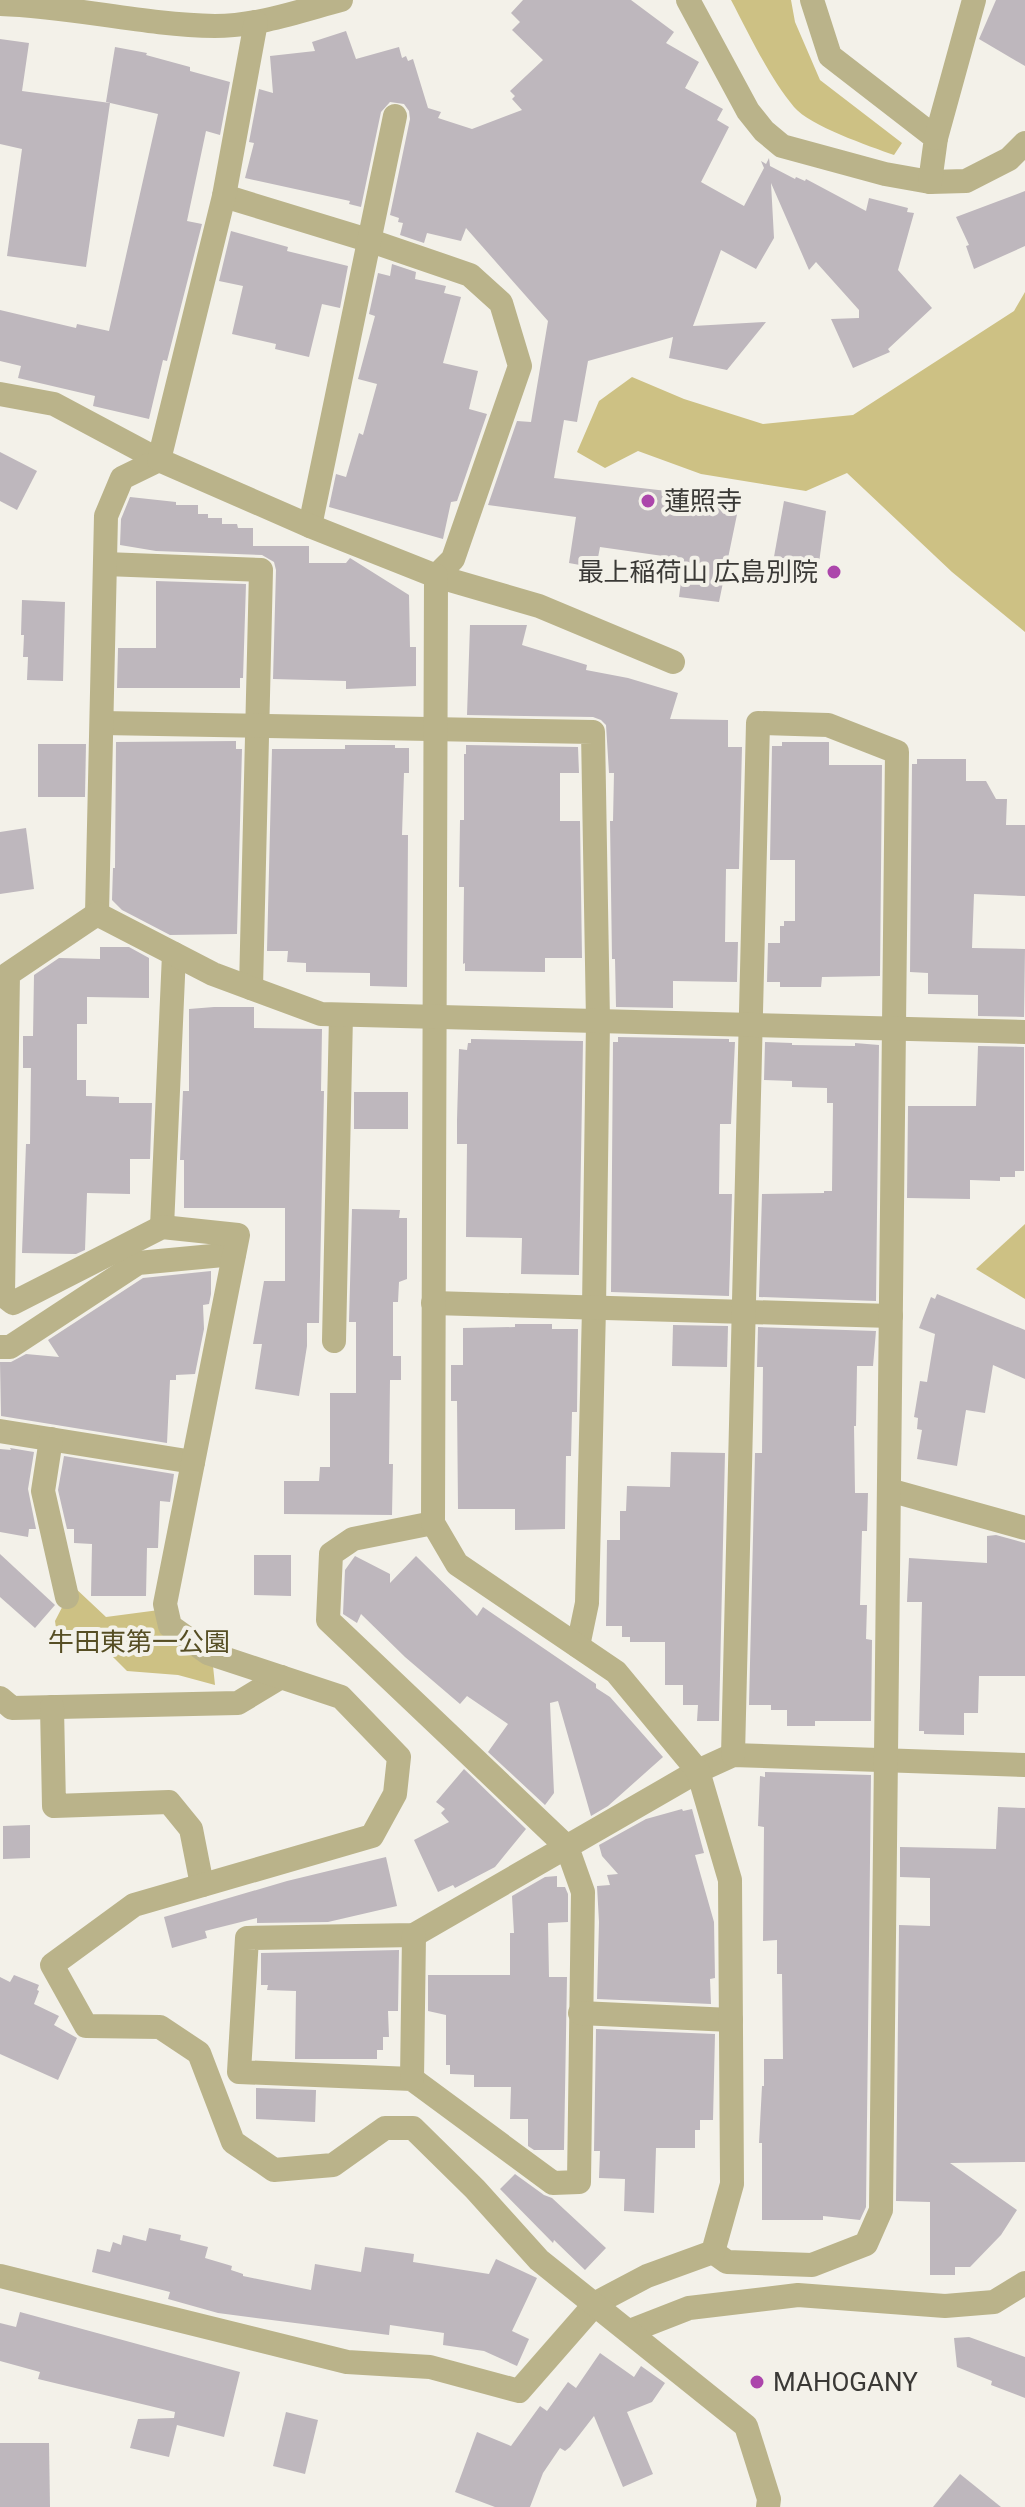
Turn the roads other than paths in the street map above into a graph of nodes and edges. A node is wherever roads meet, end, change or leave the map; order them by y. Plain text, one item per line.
1 (341, 0) edge
2 (688, 0) edge
3 (812, 0) edge
4 (974, 0) edge
5 (0, 4) edge
6 (158, 11) edge
7 (256, 22) junction
8 (395, 116) dead end
9 (936, 138) junction
10 (1025, 143) edge
11 (930, 182) junction
12 (224, 196) junction
13 (371, 241) junction
14 (0, 394) edge
15 (159, 460) junction
16 (310, 526) junction
17 (105, 564) junction
18 (436, 576) junction
19 (673, 662) dead end
20 (102, 723) junction
21 (257, 726) junction
22 (436, 729) junction
23 (97, 914) junction
24 (174, 954) junction
25 (251, 988) junction
26 (341, 1015) junction
27 (435, 1016) junction
28 (598, 1021) junction
29 (751, 1025) junction
30 (894, 1029) junction
31 (1025, 1032) edge
32 (162, 1227) junction
33 (234, 1254) junction
34 (433, 1303) junction
35 (594, 1308) junction
36 (744, 1312) junction
37 (891, 1316) junction
38 (334, 1341) dead end
39 (0, 1347) edge
40 (0, 1431) edge
41 (51, 1439) junction
42 (193, 1462) junction
43 (889, 1490) junction
44 (433, 1523) junction
45 (1025, 1528) edge
46 (67, 1597) dead end
47 (578, 1646) junction
48 (281, 1677) junction
49 (0, 1698) edge
50 (52, 1707) junction
51 (733, 1755) junction
52 (886, 1760) junction
53 (1025, 1765) edge
54 (698, 1771) junction
55 (567, 1847) junction
56 (202, 1885) junction
57 (414, 1935) junction
58 (580, 2013) junction
59 (731, 2020) junction
60 (412, 2079) junction
61 (713, 2252) junction
62 (0, 2276) edge
63 (1025, 2283) edge
64 (596, 2303) junction
65 (630, 2331) junction
66 (768, 2507) edge

1 - 7 street
2 - 11 street
3 - 9 street
4 - 9 street
5 - 6 street
6 - 7 street
7 - 12 street
8 - 13 street
9 - 11 street
10 - 11 street
12 - 13 street
12 - 15 street
13 - 16 street
13 - 18 street
14 - 15 street
15 - 16 street
15 - 17 street
16 - 18 street
17 - 20 street
17 - 21 street
18 - 19 street
18 - 22 street
20 - 21 street
20 - 23 street
21 - 22 street
21 - 25 street
22 - 27 street
22 - 28 street
23 - 24 street
23 - 32 street
24 - 25 street
24 - 32 street
25 - 26 street
26 - 27 street
26 - 38 street
27 - 28 street
27 - 34 street
28 - 29 street
28 - 35 street
29 - 30 street
29 - 30 street
29 - 36 street
30 - 31 street
30 - 37 street
32 - 33 street
33 - 39 street
33 - 42 street
34 - 35 street
34 - 44 street
35 - 36 street
35 - 47 street
36 - 37 street
36 - 51 street
37 - 43 street
40 - 41 street
41 - 42 street
41 - 46 street
42 - 48 street
43 - 45 street
43 - 52 street
44 - 47 street
44 - 55 street
47 - 54 street
48 - 50 street
48 - 56 street
49 - 50 street
50 - 56 street
51 - 52 street
51 - 54 street
52 - 53 street
52 - 61 street
54 - 55 street
54 - 59 street
55 - 57 street
55 - 58 street
56 - 64 street
57 - 60 street
57 - 60 street
58 - 59 street
58 - 60 street
59 - 61 street
61 - 64 street
62 - 64 street
63 - 65 street
64 - 65 street
65 - 66 street

